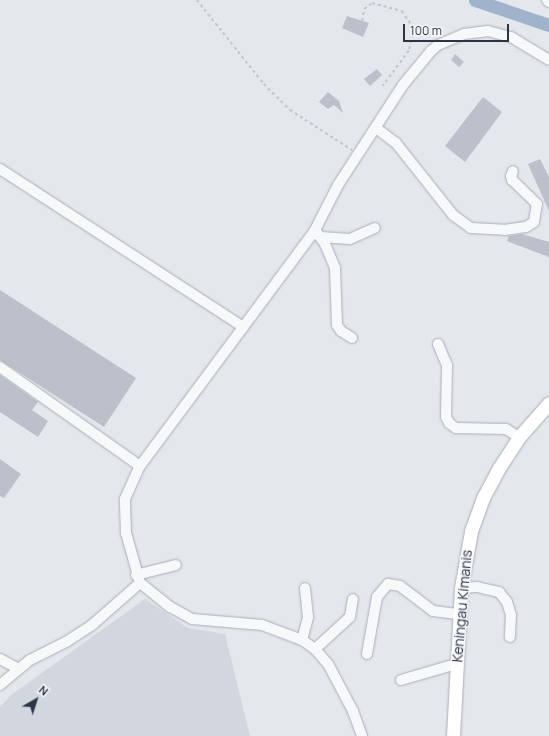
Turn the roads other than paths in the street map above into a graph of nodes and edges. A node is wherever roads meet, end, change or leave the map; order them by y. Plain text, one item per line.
1 (549, 60) edge
2 (376, 128) junction
3 (0, 169) edge
4 (513, 171) dead end
5 (375, 228) dead end
6 (317, 234) junction
7 (243, 327) junction
8 (352, 338) dead end
9 (438, 344) dead end
10 (0, 367) edge
11 (549, 403) edge
12 (519, 437) junction
13 (140, 466) junction
14 (176, 565) dead end
15 (138, 579) junction
16 (305, 588) dead end
17 (461, 588) junction
18 (354, 599) dead end
19 (459, 614) junction
20 (510, 637) dead end
21 (302, 640) junction
22 (315, 649) junction
23 (367, 654) dead end
24 (0, 659) edge
25 (456, 664) junction
26 (17, 668) junction
27 (401, 680) dead end
28 (0, 685) edge
29 (362, 736) edge
30 (453, 736) edge

1 - 2 street
2 - 4 street
2 - 6 street
3 - 7 street
5 - 6 street
6 - 7 street
6 - 8 street
7 - 13 street
9 - 12 street
10 - 13 street
11 - 12 main road, Keningau Kimanis
12 - 17 main road, Keningau Kimanis
13 - 15 street
14 - 15 street
15 - 21 street
15 - 26 street
16 - 21 street
17 - 19 main road, Keningau Kimanis
17 - 20 street
18 - 22 street
19 - 23 street
19 - 25 main road, Keningau Kimanis
21 - 22 street
22 - 29 street
24 - 26 street
25 - 27 street
25 - 30 main road, Keningau Kimanis
26 - 28 street

